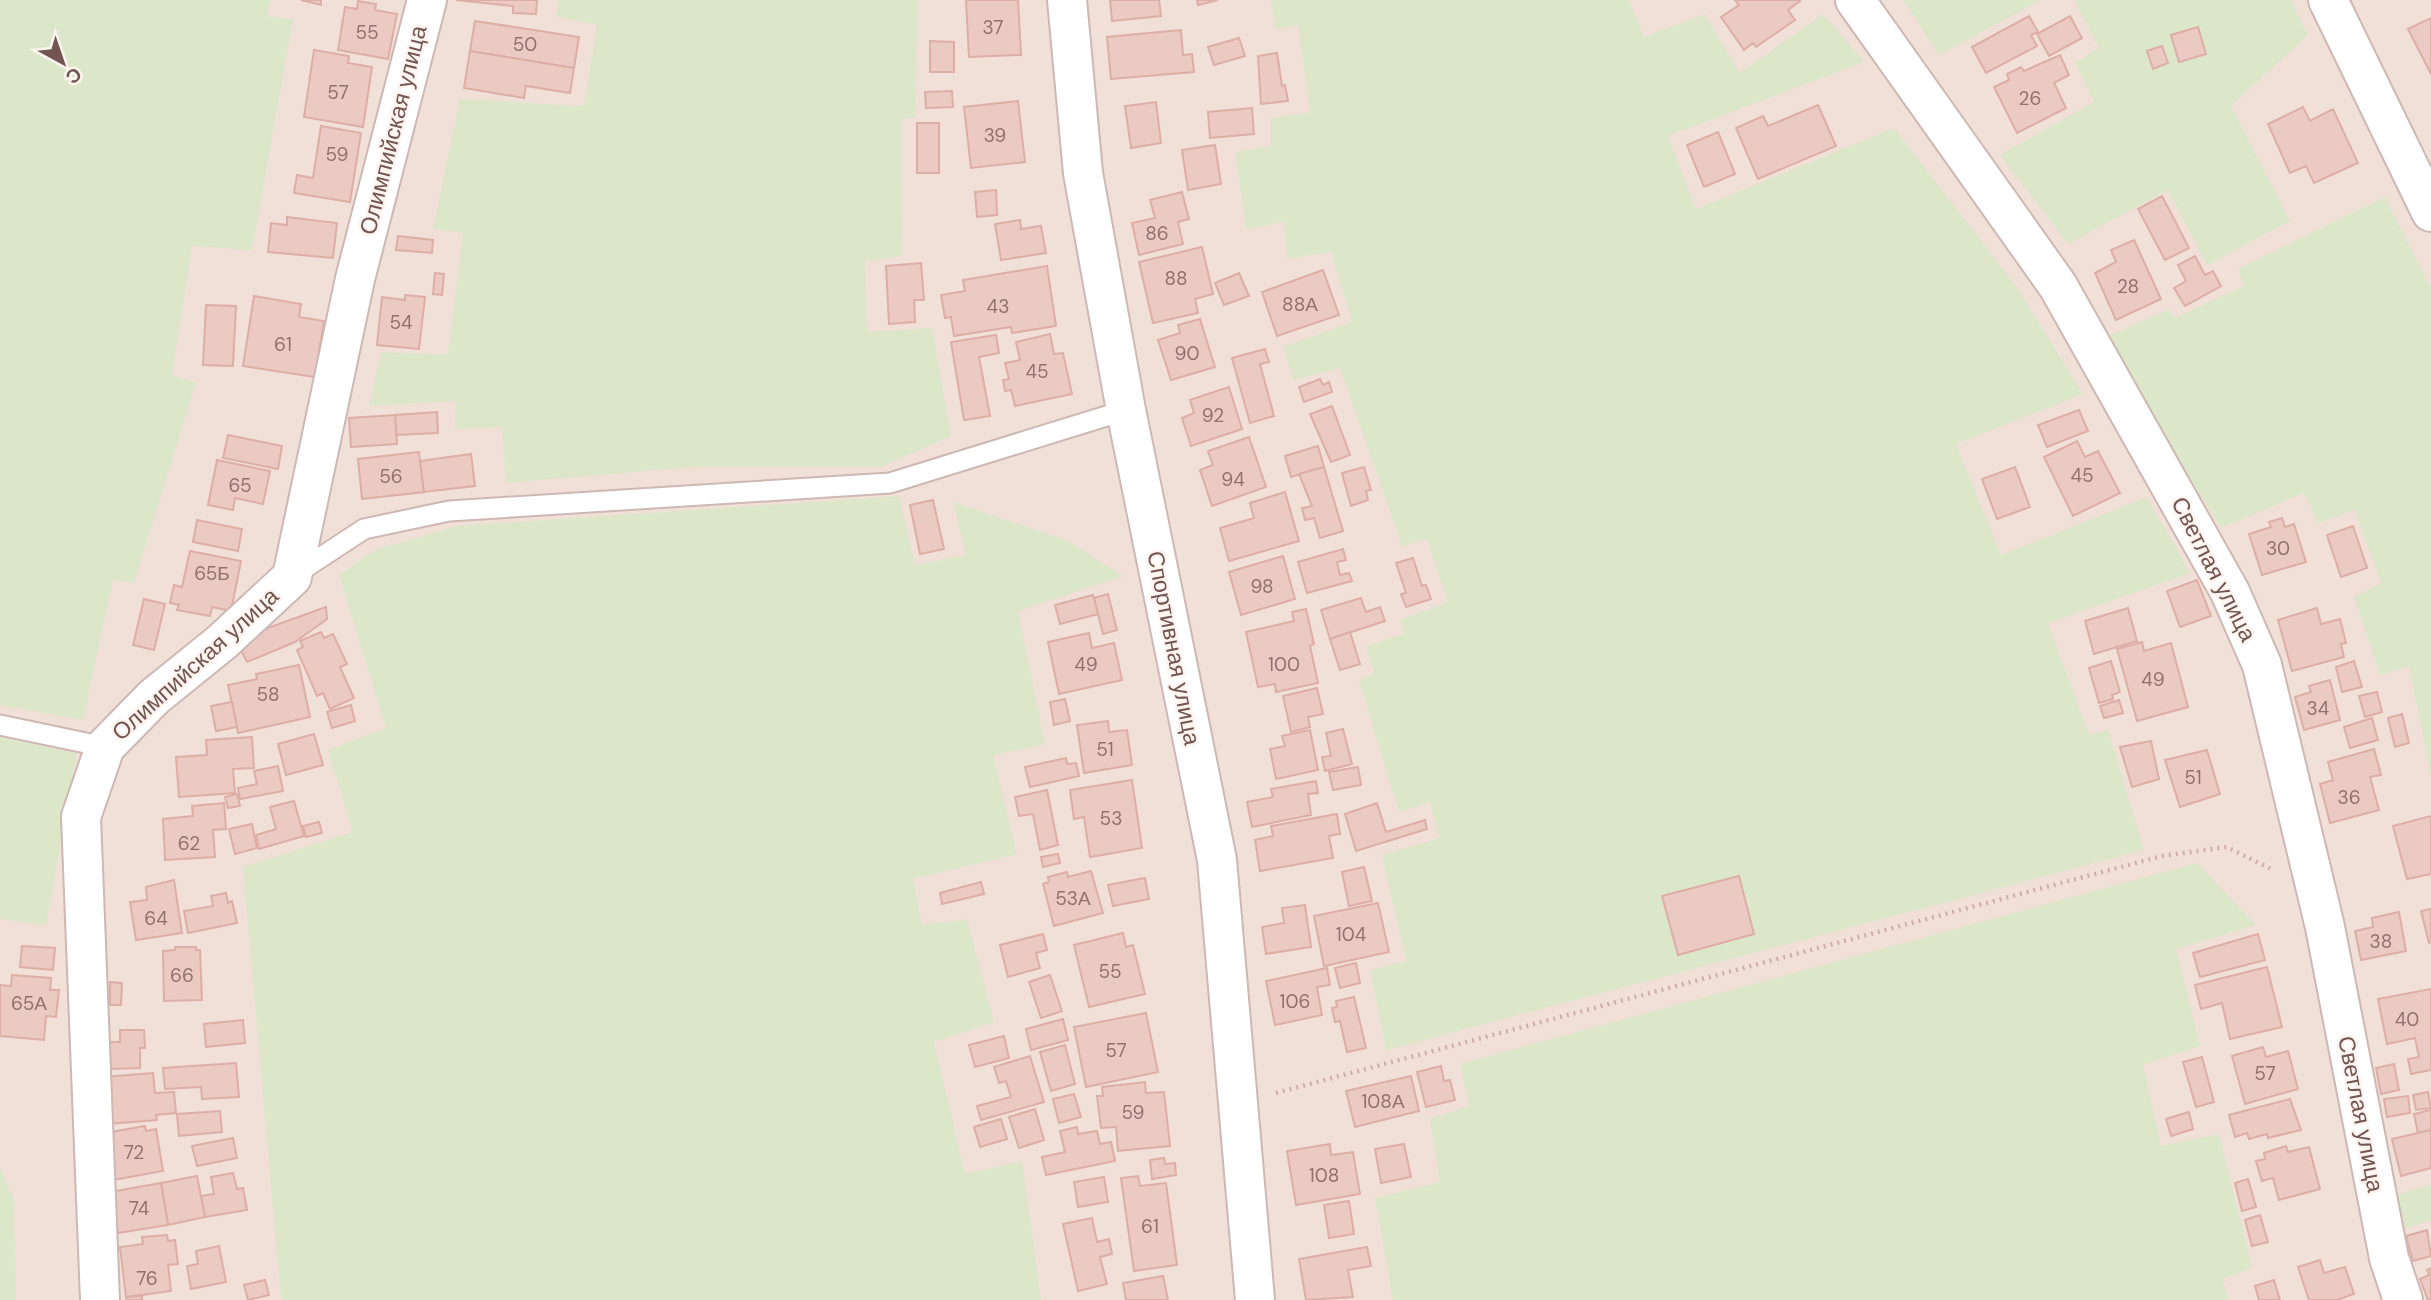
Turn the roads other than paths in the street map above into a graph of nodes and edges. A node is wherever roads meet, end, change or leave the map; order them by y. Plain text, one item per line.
1 (427, 0) edge
2 (1067, 0) edge
3 (1855, 0) edge
4 (2328, 0) edge
5 (2431, 212) edge
6 (1126, 410) junction
7 (292, 577) junction
8 (0, 725) edge
9 (104, 747) junction
10 (100, 1300) edge
11 (1255, 1300) edge
12 (2403, 1300) edge

1 - 7 street, Олимпийская улица
2 - 6 street, Спортивная улица
3 - 12 street, Светлая улица
4 - 5 street
6 - 7 lane
6 - 11 street, Спортивная улица
7 - 9 street, Олимпийская улица
8 - 9 lane
9 - 10 street, Олимпийская улица

